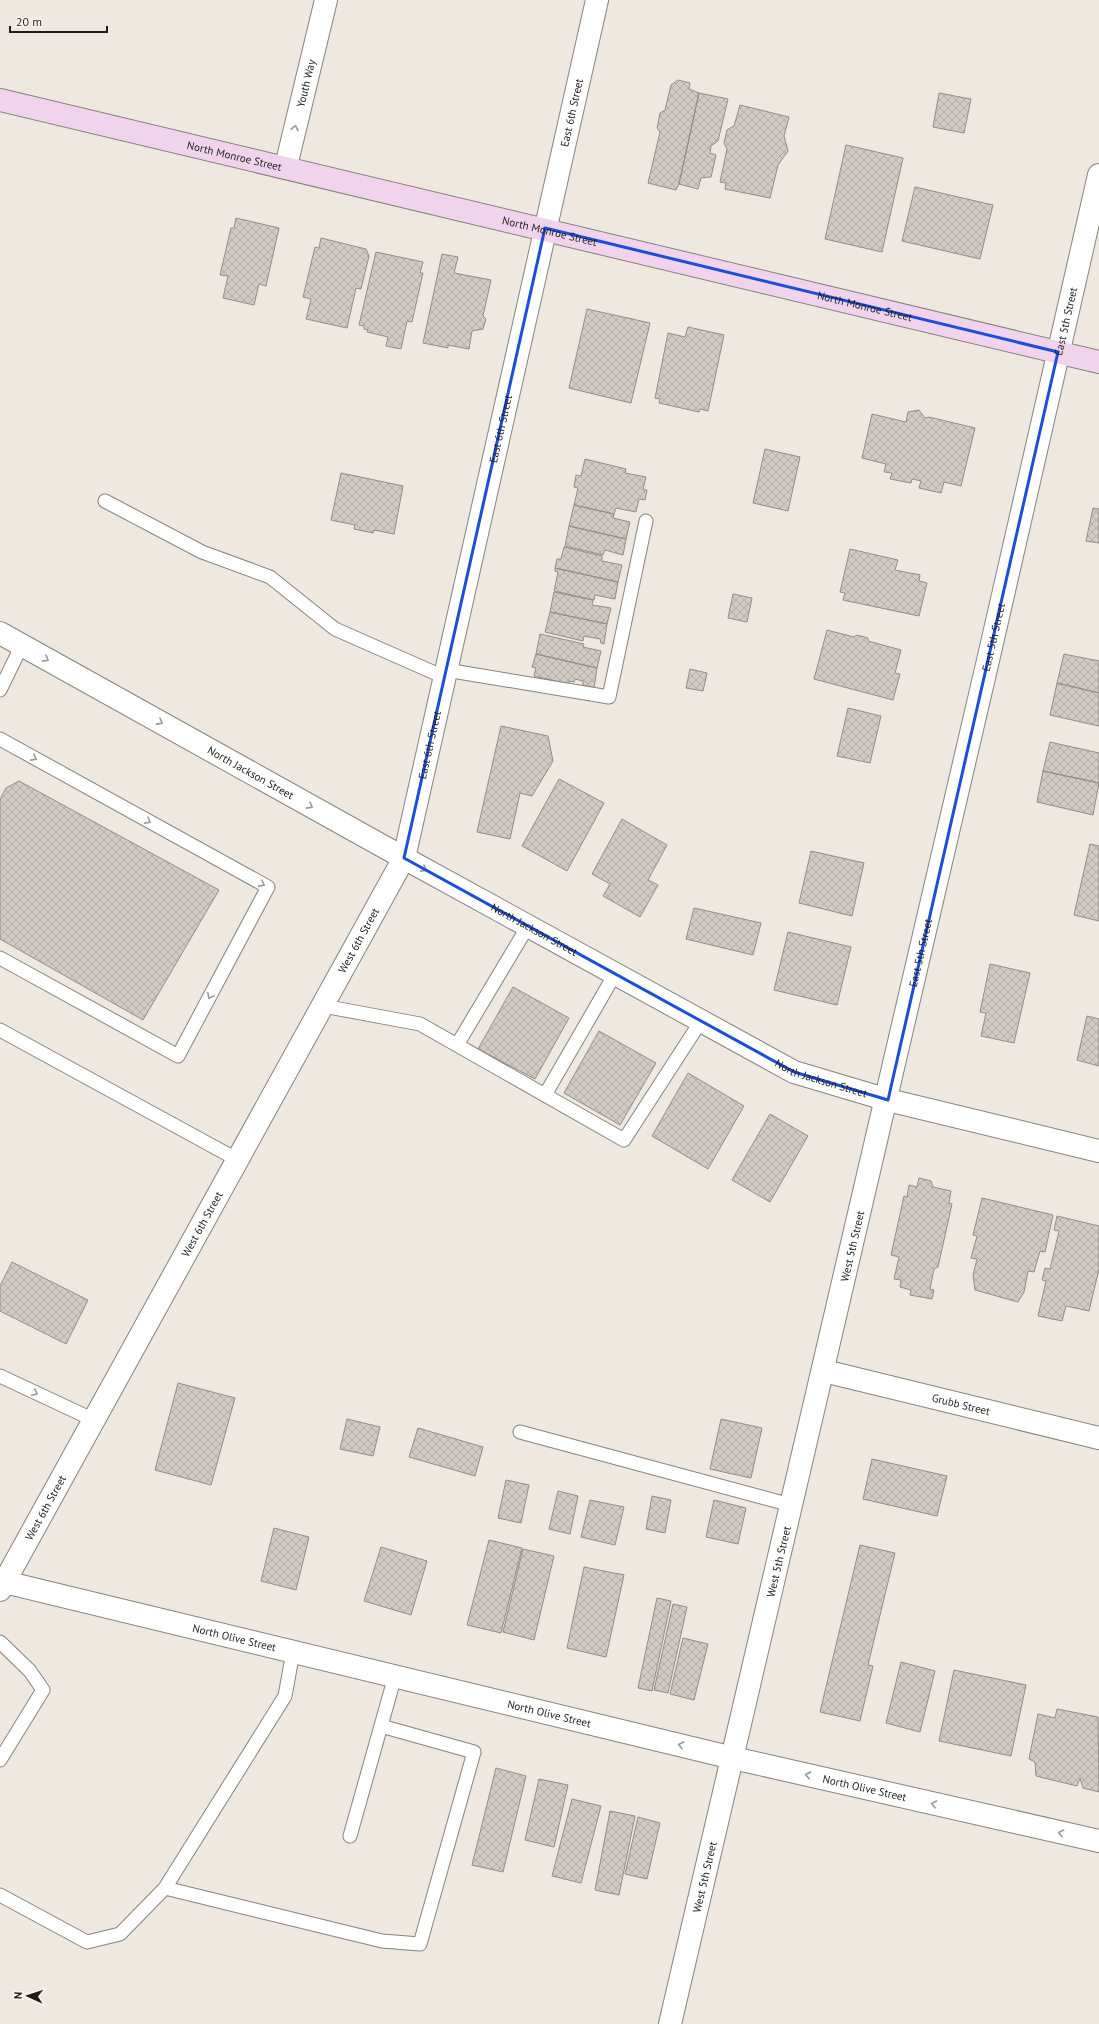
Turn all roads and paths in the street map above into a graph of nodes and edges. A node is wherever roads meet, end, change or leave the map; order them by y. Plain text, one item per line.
1 (326, 0) edge
2 (597, 0) edge
3 (0, 100) edge
4 (286, 166) junction
5 (1099, 175) edge
6 (545, 228) junction
7 (1058, 352) junction
8 (1099, 362) edge
9 (105, 501) dead end
10 (646, 521) dead end
11 (0, 633) edge
12 (22, 645) junction
13 (445, 674) junction
14 (0, 690) edge
15 (0, 739) edge
16 (404, 858) junction
17 (528, 926) junction
18 (0, 958) edge
19 (615, 974) junction
20 (323, 1006) junction
21 (701, 1021) junction
22 (0, 1030) edge
23 (457, 1044) junction
24 (546, 1095) junction
25 (888, 1100) junction
26 (1099, 1151) edge
27 (238, 1160) junction
28 (824, 1371) junction
29 (0, 1376) edge
30 (94, 1420) junction
31 (520, 1432) dead end
32 (1099, 1438) edge
33 (791, 1505) junction
34 (2, 1585) edge
35 (0, 1642) edge
36 (293, 1652) junction
37 (395, 1676) junction
38 (381, 1726) junction
39 (733, 1758) junction
40 (0, 1760) edge
41 (350, 1836) dead end
42 (1099, 1842) edge
43 (165, 1888) junction
44 (0, 1895) edge
45 (670, 2024) edge

4 -> 1 street, Youth Way
2 - 6 street, East 6th Street
3 - 4 main road, North Monroe Street
4 - 6 main road, North Monroe Street
5 - 7 street, East 5th Street
6 - 7 main road, North Monroe Street
6 - 13 street, East 6th Street
7 - 8 main road, North Monroe Street
7 - 25 street, East 5th Street
9 - 13 lane
10 - 13 lane
11 - 12 street, North Jackson Street
12 - 14 lane
12 -> 16 street, North Jackson Street
13 - 16 street, East 6th Street
15 -> 18 lane
16 -> 17 street, North Jackson Street
16 - 20 street, West 6th Street
17 - 19 street, North Jackson Street
17 - 23 lane
19 - 21 street, North Jackson Street
19 - 24 lane
20 - 23 lane
20 - 27 street, West 6th Street
21 - 24 lane
21 - 25 street, North Jackson Street
22 - 27 lane
23 - 24 lane
25 - 26 street, North Jackson Street
25 - 28 street, West 5th Street
27 - 30 street, West 6th Street
28 - 32 street, Grubb Street
28 - 33 street, West 5th Street
29 -> 30 lane
30 - 34 street, West 6th Street
31 - 33 lane
33 - 39 street, West 5th Street
34 - 36 street, North Olive Street
35 - 40 lane
36 - 37 street, North Olive Street
36 - 43 lane
37 - 38 lane
39 -> 37 street, North Olive Street
38 - 41 lane
38 - 43 lane
42 -> 39 street, North Olive Street
39 - 45 street, West 5th Street
43 - 44 lane

